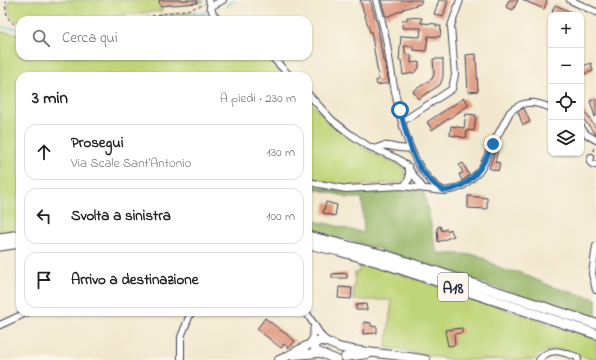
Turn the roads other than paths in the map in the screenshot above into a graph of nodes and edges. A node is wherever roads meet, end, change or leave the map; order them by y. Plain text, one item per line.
1 (223, 0) edge
2 (376, 0) edge
3 (460, 0) edge
4 (570, 0) edge
5 (209, 3) edge
6 (596, 12) edge
7 (215, 16) edge
8 (275, 60) edge
9 (286, 72) edge
10 (312, 98) edge
11 (548, 107) edge
12 (403, 121) junction
13 (584, 131) edge
14 (596, 141) edge
15 (410, 148) junction
16 (376, 149) junction
17 (591, 157) road end
18 (596, 165) edge
19 (409, 167) junction
20 (312, 183) edge
21 (404, 186) junction
22 (435, 187) junction
23 (423, 188) junction
24 (16, 236) edge
25 (312, 237) edge
26 (0, 238) edge
27 (16, 244) edge
28 (312, 245) edge
29 (0, 246) edge
30 (596, 246) edge
31 (596, 290) edge
32 (19, 316) edge
33 (190, 316) edge
34 (309, 316) edge
35 (314, 324) junction
36 (596, 324) edge
37 (0, 325) edge
38 (596, 334) edge
39 (313, 341) junction
40 (328, 342) junction
41 (343, 348) junction
42 (319, 353) junction
43 (381, 353) junction
44 (291, 355) junction
45 (541, 358) edge
46 (578, 358) edge
47 (342, 359) edge
48 (181, 360) edge
49 (279, 360) edge
50 (426, 360) edge

1 - 5 street
2 - 12 street
3 - 12 street
4 - 6 street
5 - 7 street
8 - 9 street
10 - 16 street
11 - 22 street
12 - 15 street
13 - 14 street
15 - 16 street
15 - 22 street
16 - 19 street
17 - 18 street
19 - 21 street
19 - 23 street
20 - 21 street
21 - 23 street
22 - 23 street
24 - 26 highway
25 - 36 highway, A18
27 - 29 highway
28 - 38 highway, A18
30 - 31 street
32 - 37 street
33 - 48 street
34 - 35 street
35 - 39 street
35 - 40 street
39 - 40 main road
39 - 42 main road
39 - 44 main road
40 - 41 main road
41 - 43 main road
41 - 47 main road
42 - 44 main road
42 - 47 main road
43 - 47 main road
43 - 50 main road
44 - 49 main road
45 - 46 street

